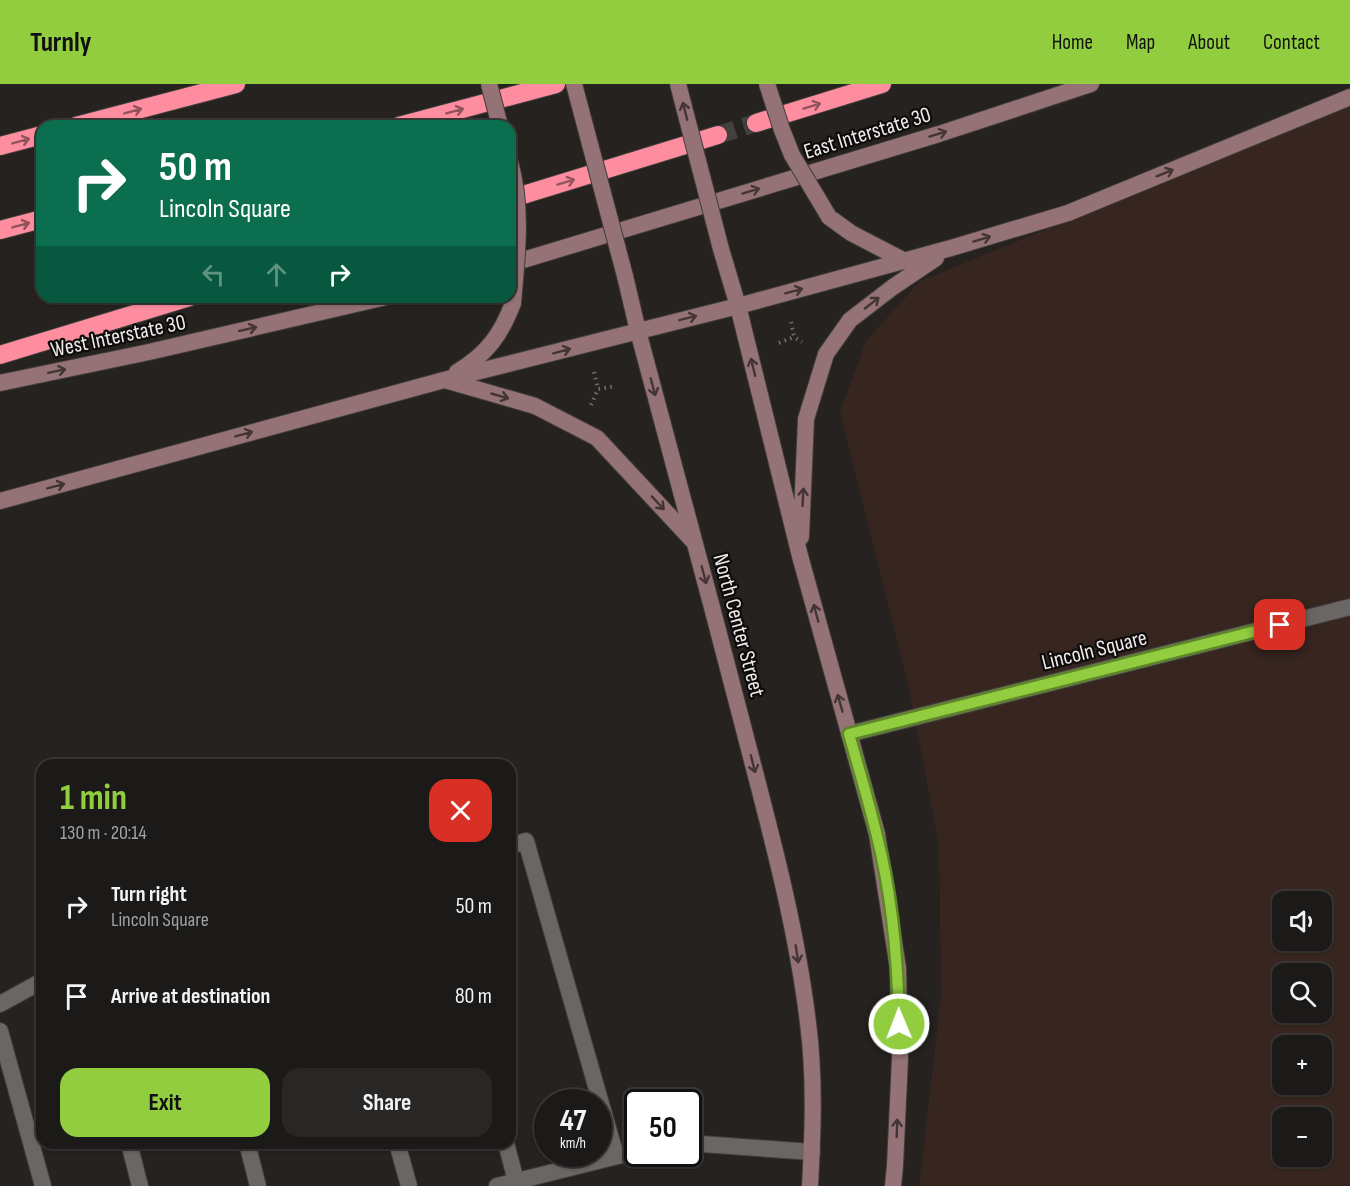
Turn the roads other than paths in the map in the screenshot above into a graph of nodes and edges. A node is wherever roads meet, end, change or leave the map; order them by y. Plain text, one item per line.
1 (236, 84) edge
2 (489, 84) edge
3 (556, 84) edge
4 (574, 84) edge
5 (678, 84) edge
6 (767, 84) edge
7 (882, 84) edge
8 (1091, 84) edge
9 (1350, 97) edge
10 (99, 120) edge
11 (421, 120) edge
12 (498, 120) edge
13 (756, 123) tunnel mouth
14 (718, 135) tunnel mouth
15 (36, 137) edge
16 (0, 146) edge
17 (516, 189) edge
18 (516, 197) edge
19 (36, 221) edge
20 (0, 230) edge
21 (951, 248) junction
22 (905, 261) junction
23 (516, 262) edge
24 (516, 268) edge
25 (170, 303) edge
26 (360, 303) edge
27 (513, 303) edge
28 (738, 306) junction
29 (638, 331) junction
30 (0, 355) edge
31 (444, 380) junction
32 (0, 382) edge
33 (0, 501) edge
34 (695, 543) junction
35 (800, 556) junction
36 (1350, 607) edge
37 (849, 734) junction
38 (516, 844) edge
39 (36, 984) edge
40 (0, 1004) edge
41 (0, 1031) edge
42 (702, 1144) edge
43 (131, 1149) edge
44 (249, 1149) edge
45 (399, 1149) edge
46 (508, 1149) edge
47 (812, 1152) junction
48 (624, 1154) edge
49 (616, 1156) junction
50 (516, 1181) junction
51 (43, 1186) edge
52 (140, 1186) edge
53 (258, 1186) edge
54 (409, 1186) edge
55 (496, 1186) edge
56 (810, 1186) edge
57 (892, 1186) edge

10 -> 1 highway
2 - 12 main road, bridge
11 -> 3 highway
4 - 29 main road, North Center Street, bridge
28 -> 5 main road, bridge
6 - 22 main road, bridge
13 -> 7 highway
23 -> 8 main road, East Interstate 30
21 -> 9 main road
18 -> 14 highway
16 -> 15 highway
17 - 24 main road, bridge
20 -> 19 highway
21 - 22 main road
35 -> 21 main road
28 -> 22 main road
25 - 30 highway
32 -> 26 main road, West Interstate 30
27 - 31 main road, bridge
29 -> 28 main road
35 -> 28 main road
31 -> 29 main road
29 -> 34 main road, North Center Street
33 -> 31 main road
31 -> 34 main road
34 -> 47 main road, North Center Street
37 -> 35 main road
36 - 37 street, Lincoln Square
57 -> 37 main road
38 - 49 street
39 - 40 street
41 - 51 street
42 - 47 street
43 - 52 street
44 - 53 street
45 - 54 street
46 - 50 street
47 - 56 main road, North Center Street
48 - 49 street
49 - 50 street
50 - 55 street

